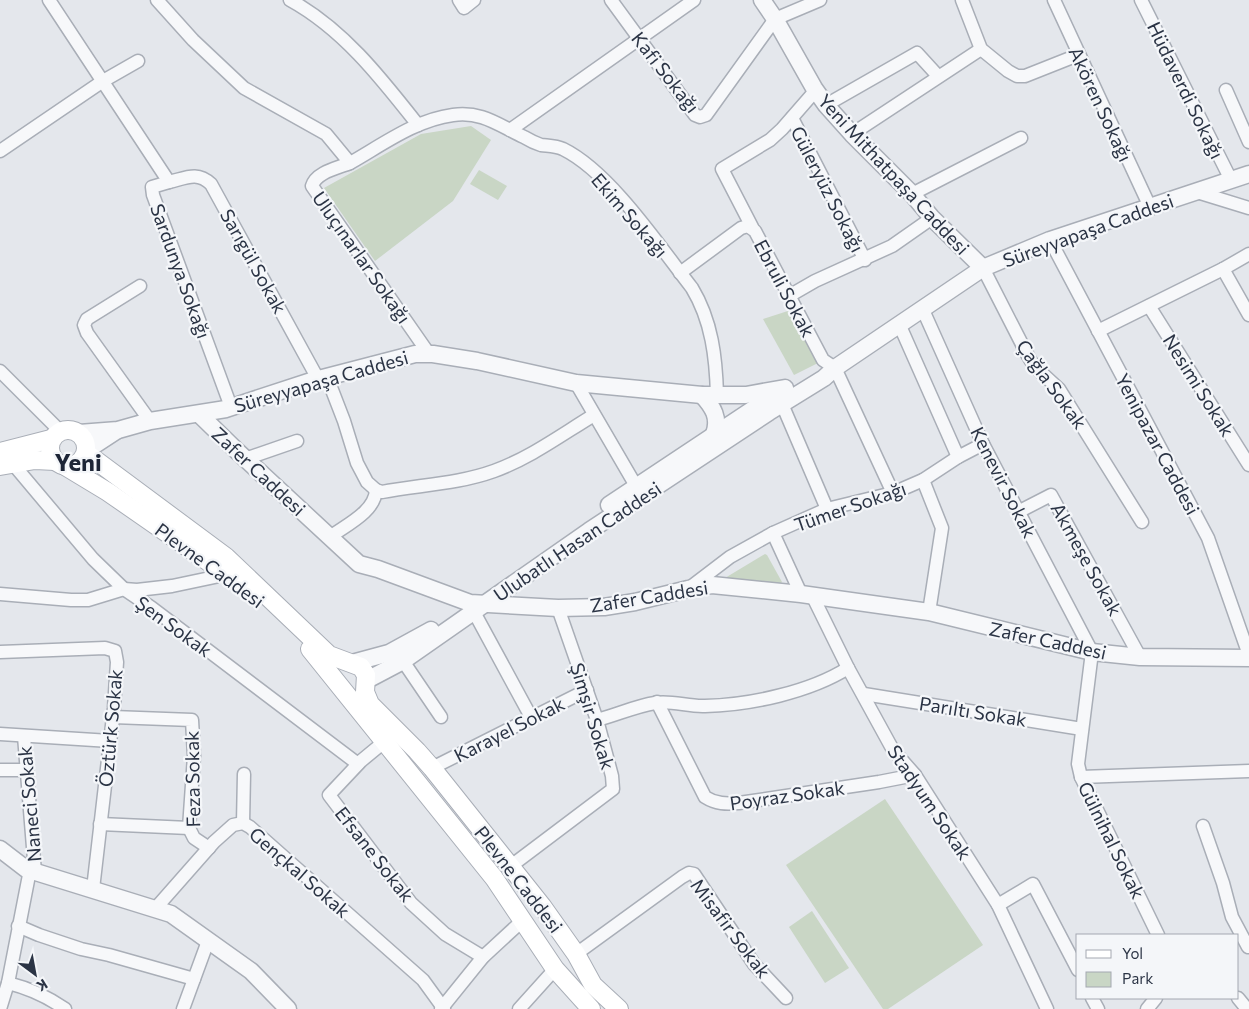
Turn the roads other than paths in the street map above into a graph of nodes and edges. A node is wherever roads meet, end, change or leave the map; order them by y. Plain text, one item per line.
1 (49, 0) edge
2 (157, 0) edge
3 (290, 0) edge
4 (611, 0) edge
5 (694, 0) edge
6 (762, 0) edge
7 (820, 0) edge
8 (962, 0) edge
9 (1054, 0) edge
10 (1144, 0) edge
11 (775, 19) junction
12 (639, 38) junction
13 (981, 49) junction
14 (1078, 55) junction
15 (138, 61) dead end
16 (938, 76) junction
17 (103, 81) junction
18 (816, 90) junction
19 (1226, 90) dead end
20 (826, 104) junction
21 (792, 118) junction
22 (418, 124) junction
23 (510, 130) junction
24 (852, 134) junction
25 (1021, 138) dead end
26 (1249, 142) edge
27 (0, 151) edge
28 (350, 163) junction
29 (1249, 174) edge
30 (1231, 180) junction
31 (169, 182) junction
32 (1197, 192) junction
33 (912, 194) junction
34 (1150, 208) junction
35 (1249, 208) edge
36 (932, 218) junction
37 (752, 227) junction
38 (1050, 240) junction
39 (1249, 254) edge
40 (865, 260) junction
41 (983, 268) junction
42 (1223, 269) junction
43 (680, 273) junction
44 (140, 286) dead end
45 (789, 296) junction
46 (1149, 306) junction
47 (923, 310) junction
48 (1249, 315) edge
49 (900, 326) junction
50 (1098, 331) junction
51 (430, 354) junction
52 (834, 368) junction
53 (0, 371) edge
54 (323, 378) junction
55 (576, 383) junction
56 (709, 395) junction
57 (785, 398) junction
58 (763, 402) junction
59 (231, 407) junction
60 (199, 414) junction
61 (594, 415) junction
62 (150, 420) junction
63 (118, 430) junction
64 (79, 433) junction
65 (714, 434) junction
66 (56, 435) junction
67 (297, 441) dead end
68 (984, 444) junction
69 (86, 452) junction
70 (958, 457) junction
71 (246, 459) junction
72 (4, 461) edge
73 (60, 463) junction
74 (1249, 465) edge
75 (922, 480) junction
76 (636, 486) junction
77 (376, 490) junction
78 (893, 493) junction
79 (827, 510) junction
80 (1018, 512) junction
81 (1142, 522) dead end
82 (773, 533) junction
83 (330, 538) junction
84 (228, 574) junction
85 (124, 589) junction
86 (688, 589) junction
87 (0, 594) edge
88 (806, 594) junction
89 (477, 606) junction
90 (558, 608) junction
91 (929, 612) junction
92 (0, 652) edge
93 (1092, 652) junction
94 (1249, 656) edge
95 (1140, 657) junction
96 (403, 661) junction
97 (351, 663) junction
98 (848, 668) junction
99 (366, 682) junction
100 (341, 687) junction
101 (587, 690) junction
102 (864, 694) junction
103 (657, 702) junction
104 (113, 717) junction
105 (441, 717) dead end
106 (531, 717) junction
107 (597, 720) junction
108 (1082, 729) junction
109 (0, 734) edge
110 (24, 736) junction
111 (110, 741) junction
112 (384, 742) junction
113 (417, 751) junction
114 (399, 762) junction
115 (358, 764) junction
116 (432, 768) junction
117 (0, 770) edge
118 (27, 770) junction
119 (1249, 771) edge
120 (244, 774) dead end
121 (915, 775) junction
122 (1081, 777) junction
123 (243, 823) junction
124 (100, 824) junction
125 (1202, 826) dead end
126 (189, 828) junction
127 (209, 848) junction
128 (0, 849) edge
129 (511, 866) junction
130 (32, 871) junction
131 (93, 889) junction
132 (998, 905) junction
133 (155, 909) junction
134 (546, 913) junction
135 (522, 922) junction
136 (18, 926) junction
137 (1158, 934) edge
138 (1239, 934) edge
139 (1239, 935) edge
140 (208, 941) junction
141 (1245, 950) edge
142 (576, 954) junction
143 (483, 958) junction
144 (1076, 966) edge
145 (555, 969) junction
146 (194, 979) junction
147 (8, 983) junction
148 (786, 998) dead end
149 (1155, 999) edge
150 (1239, 999) edge
151 (285, 1008) edge
152 (443, 1008) edge
153 (0, 1009) edge
154 (65, 1009) edge
155 (183, 1009) edge
156 (519, 1009) edge
157 (591, 1009) edge
158 (619, 1009) edge
159 (1047, 1009) edge
160 (1147, 1009) edge
161 (1247, 1009) edge

1 - 17 street, Sardunya Sokağı
2 - 28 street
3 - 22 street
4 - 12 street, Kafi Sokağı
5 - 12 street
6 - 11 street, Yeni Mithatpaşa Caddesi
7 - 11 street
8 - 13 street
9 - 14 street, Akören Sokağı
10 - 30 street, Hüdaverdi Sokağı
11 - 12 street, Kafi Sokağı
11 - 18 street, Yeni Mithatpaşa Caddesi
12 - 23 street
13 - 14 street
13 - 16 street
14 - 34 street, Akören Sokağı
15 - 17 street
16 - 20 street
16 - 24 street
17 - 27 street
17 - 31 street, Sardunya Sokağı
18 - 20 street, Yeni Mithatpaşa Caddesi
18 - 21 street
19 - 26 street
20 - 24 street, Yeni Mithatpaşa Caddesi
21 - 37 street
21 - 40 street, Güleryüz Sokağı
22 - 23 street, Ekim Sokağı
22 - 28 street, Ekim Sokağı
23 - 43 street, Ekim Sokağı
24 - 33 street, Yeni Mithatpaşa Caddesi
25 - 33 street
28 - 51 street, Uluçınarlar Sokağı
29 - 30 street, Süreyyapaşa Caddesi
30 - 32 street, Süreyyapaşa Caddesi
31 - 54 street, Sarıgül Sokak
31 - 59 street, Sardunya Sokağı
32 - 34 street, Süreyyapaşa Caddesi
32 - 35 street
33 - 36 street, Yeni Mithatpaşa Caddesi
34 - 38 street, Süreyyapaşa Caddesi
36 - 40 street
36 - 41 street, Yeni Mithatpaşa Caddesi
37 - 43 street, Ebruli Sokak
37 - 45 street, Ebruli Sokak
38 - 41 street, Süreyyapaşa Caddesi
38 - 50 street, Yenipazar Caddesi
39 - 42 street
40 - 45 street
41 - 47 street, Süreyyapaşa Caddesi
41 - 81 street, Çağla Sokak
42 - 46 street
42 - 48 street
43 - 56 street, Ekim Sokağı
44 - 62 street
45 - 52 street, Ebruli Sokak
46 - 50 street
46 - 74 street, Nesimi Sokak
47 - 49 street, Süreyyapaşa Caddesi
47 - 68 street, Kenevir Sokak
49 - 52 street, Süreyyapaşa Caddesi
49 - 70 street
50 - 94 street, Yenipazar Caddesi
51 - 54 street, Süreyyapaşa Caddesi
51 - 55 street, Süreyyapaşa Caddesi
52 - 57 street, Süreyyapaşa Caddesi
52 - 78 street, Ebruli Sokak
53 - 66 street
54 - 59 street, Süreyyapaşa Caddesi
54 - 77 street, Sarıgül Sokak
55 - 56 street, Süreyyapaşa Caddesi
55 - 61 street
56 - 57 street, Süreyyapaşa Caddesi
56 - 58 street, Süreyyapaşa Caddesi
56 - 65 street
57 - 58 street, Süreyyapaşa Caddesi
57 - 79 street
57 - 89 street, Ulubatlı Hasan Caddesi
58 - 65 street, Ulubatlı Hasan Caddesi
59 - 60 street, Süreyyapaşa Caddesi
60 - 62 street, Süreyyapaşa Caddesi
60 - 71 street, Zafer Caddesi
61 - 76 street
61 - 77 street
62 - 63 street, Süreyyapaşa Caddesi
63 - 64 street
63 - 69 street
64 - 66 main road
64 - 69 main road
65 - 76 street, Ulubatlı Hasan Caddesi
66 - 72 main road
66 - 73 main road
67 - 71 street
68 - 70 street, Tümer Sokağı
68 - 80 street, Kenevir Sokak
69 - 73 main road
69 - 97 main road, Plevne Caddesi
70 - 75 street, Tümer Sokağı
71 - 83 street, Zafer Caddesi
72 - 73 main road
72 - 85 street, Şen Sokak
73 - 84 main road, Plevne Caddesi
75 - 78 street, Tümer Sokağı
75 - 91 street
76 - 89 street, Ulubatlı Hasan Caddesi
77 - 83 street
78 - 79 street, Tümer Sokağı
79 - 82 street, Tümer Sokağı
80 - 93 street, Kenevir Sokak
80 - 95 street, Akmeşe Sokak
82 - 86 street
82 - 88 street, Tümer Sokağı
83 - 89 street, Zafer Caddesi
84 - 85 street
84 - 100 main road, Plevne Caddesi
85 - 87 street
85 - 115 street, Şen Sokak
86 - 88 street, Zafer Caddesi
86 - 90 street, Zafer Caddesi
88 - 91 street, Zafer Caddesi
88 - 98 street, Stadyum Sokak
89 - 90 street, Zafer Caddesi
89 - 96 street, Ulubatlı Hasan Caddesi
89 - 97 street, Ulubatlı Hasan Caddesi
89 - 106 street
90 - 101 street, Şimşir Sokak
91 - 93 street, Zafer Caddesi
92 - 104 street, Öztürk Sokak
93 - 95 street, Zafer Caddesi
93 - 108 street, Gülnihal Sokak
94 - 95 street, Zafer Caddesi
96 - 99 street, Ulubatlı Hasan Caddesi
96 - 105 street
97 - 99 main road
97 - 100 main road
98 - 102 street, Stadyum Sokak
98 - 103 street
99 - 100 main road
99 - 113 main road, Plevne Caddesi
100 - 112 main road, Plevne Caddesi
101 - 106 street, Karayel Sokak
101 - 107 street, Şimşir Sokak
102 - 108 street, Parıltı Sokak
102 - 121 street, Stadyum Sokak
103 - 107 street
103 - 121 street, Poyraz Sokak
104 - 111 street, Öztürk Sokak
104 - 126 street, Feza Sokak
106 - 116 street, Karayel Sokak
107 - 129 street, Şimşir Sokak
108 - 122 street, Gülnihal Sokak
109 - 110 street
110 - 111 street
110 - 118 street, Naneci Sokak
111 - 124 street, Öztürk Sokak
112 - 114 main road, Plevne Caddesi
112 - 115 street, Efsane Sokak
113 - 114 main road
113 - 116 main road, Plevne Caddesi
114 - 135 main road, Plevne Caddesi
115 - 143 street, Efsane Sokak
116 - 129 main road, Plevne Caddesi
117 - 118 street
118 - 130 street, Naneci Sokak
119 - 122 street
120 - 123 street
121 - 132 street, Stadyum Sokak
122 - 137 street, Gülnihal Sokak
123 - 127 street, Gençkal Sokak
123 - 152 street, Gençkal Sokak
124 - 126 street
124 - 131 street, Öztürk Sokak
125 - 138 street
126 - 127 street, Feza Sokak
127 - 133 street, Gençkal Sokak
128 - 130 street
129 - 134 main road, Plevne Caddesi
130 - 131 street
130 - 136 street, Naneci Sokak
131 - 133 street
132 - 144 street
132 - 159 street, Stadyum Sokak
133 - 140 street
134 - 135 main road
134 - 142 main road, Plevne Caddesi
135 - 143 street
135 - 145 main road, Plevne Caddesi
136 - 146 street
136 - 147 street, Naneci Sokak
139 - 141 street
140 - 146 street
140 - 151 street
142 - 145 main road
142 - 148 street, Misafir Sokak
142 - 158 main road, Plevne Caddesi
143 - 152 street
145 - 156 street
145 - 157 main road, Plevne Caddesi
146 - 155 street
147 - 153 street, Naneci Sokak
147 - 154 street
149 - 160 street
150 - 161 street

